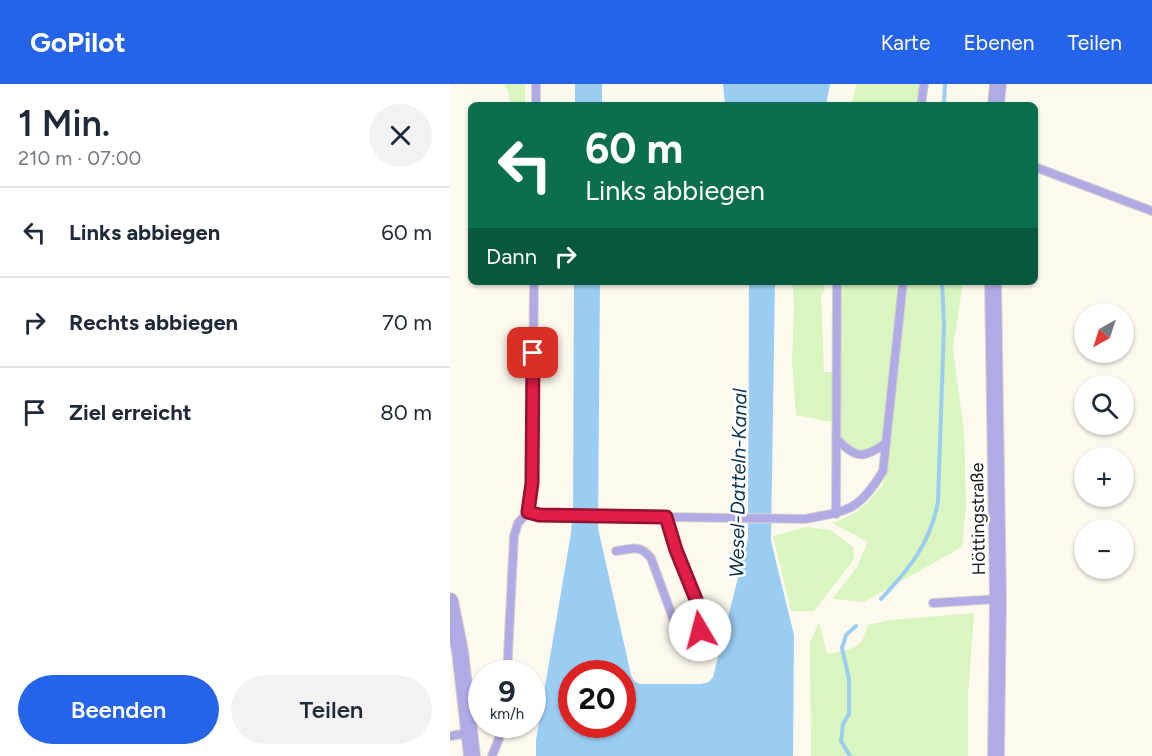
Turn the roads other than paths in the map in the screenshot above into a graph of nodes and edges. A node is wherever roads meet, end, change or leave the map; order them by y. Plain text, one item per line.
1 (536, 84) edge
2 (924, 84) edge
3 (998, 84) edge
4 (536, 102) edge
5 (921, 102) edge
6 (996, 102) edge
7 (1038, 168) edge
8 (1152, 211) edge
9 (534, 285) edge
10 (837, 285) edge
11 (903, 285) edge
12 (993, 285) edge
13 (836, 438) junction
14 (886, 443) junction
15 (528, 512) junction
16 (836, 514) junction
17 (666, 517) junction
18 (616, 551) dead end
19 (998, 598) junction
20 (450, 601) edge
21 (933, 603) dead end
22 (453, 633) edge
23 (508, 660) edge
24 (468, 721) edge
25 (468, 733) edge
26 (450, 736) edge
27 (470, 738) edge
28 (499, 738) edge
29 (472, 756) edge
30 (492, 756) edge
31 (996, 756) edge

1 - 4 lane
2 - 5 lane
3 - 6 street
7 - 8 lane
9 - 15 lane
10 - 13 lane
11 - 14 lane
12 - 19 street, Höttingstraße
13 - 14 lane
13 - 16 lane
14 - 16 lane
15 - 17 lane
15 - 23 lane
16 - 17 lane
17 - 18 lane
19 - 21 lane
19 - 31 street, Höttingstraße
20 - 22 street
22 - 24 street
25 - 26 lane
27 - 29 street
28 - 30 lane

